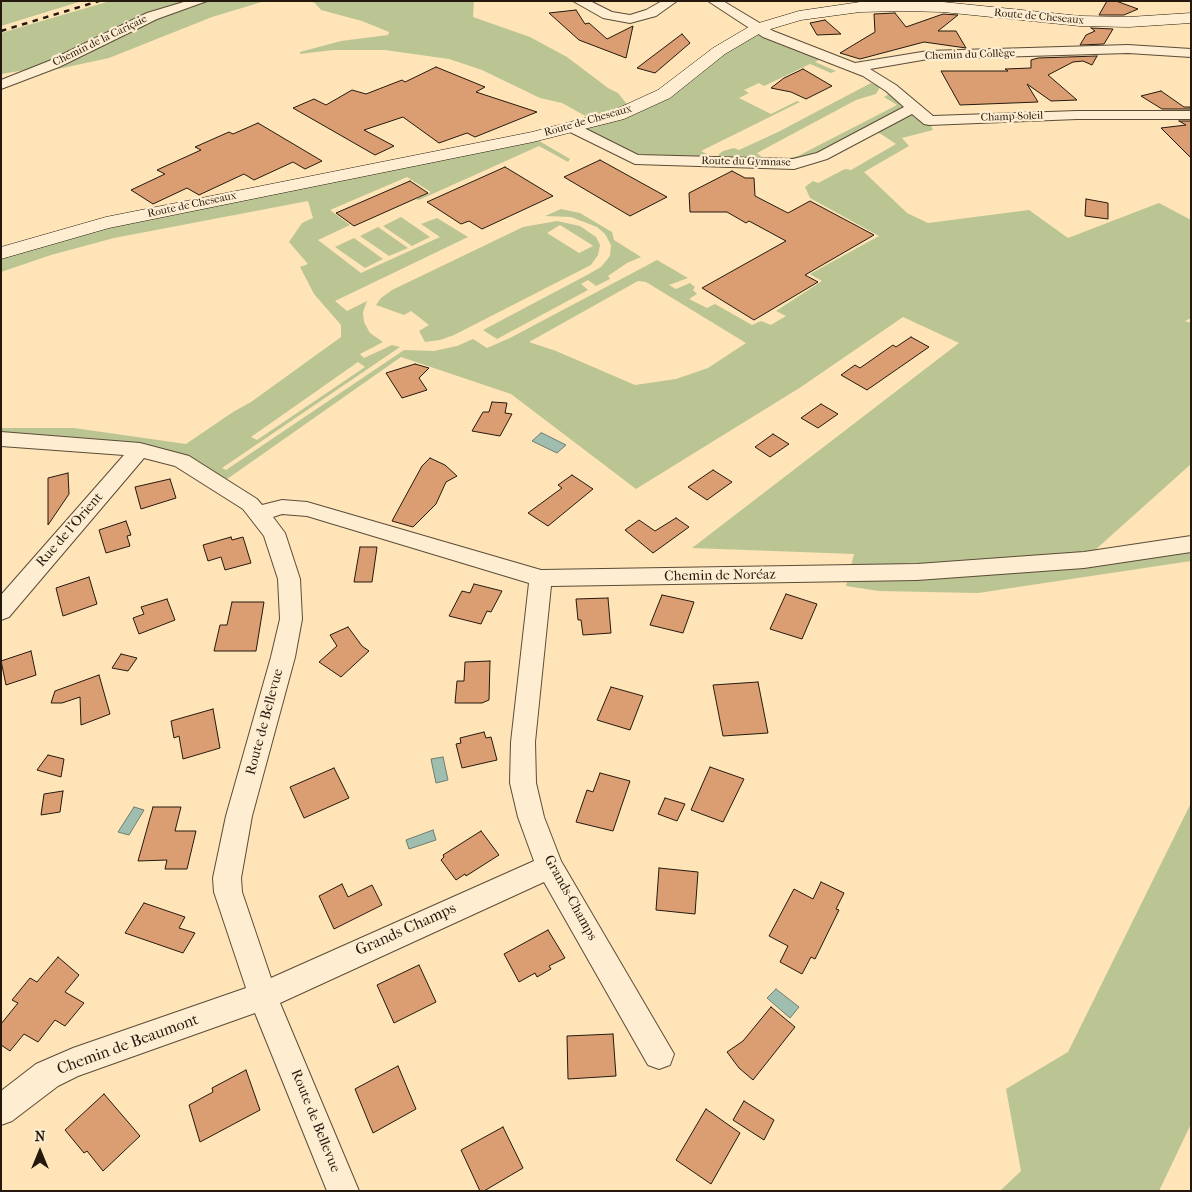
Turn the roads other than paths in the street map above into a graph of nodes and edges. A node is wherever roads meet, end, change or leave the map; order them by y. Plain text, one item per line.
1 (201, 1) edge
2 (579, 1) edge
3 (671, 1) edge
4 (714, 1) edge
5 (739, 16) junction
6 (1191, 18) edge
7 (758, 28) junction
8 (737, 41) junction
9 (1191, 53) edge
10 (852, 68) junction
11 (1, 84) edge
12 (914, 107) junction
13 (1191, 115) edge
14 (573, 128) junction
15 (1, 253) edge
16 (1, 439) edge
17 (140, 450) junction
18 (259, 513) junction
19 (1191, 544) edge
20 (540, 578) junction
21 (1, 611) edge
22 (550, 866) junction
23 (263, 996) junction
24 (659, 1054) dead end
25 (1, 1110) edge
26 (343, 1191) edge

1 - 11 street, Chemin de la Cariçaie
2 - 3 street
4 - 5 street
5 - 7 street
5 - 8 street
6 - 7 street, Route de Cheseaux
7 - 8 street, Route de Cheseaux
7 - 10 street
8 - 14 street, Route de Cheseaux
9 - 10 street, Chemin du Collège
10 - 12 street, Champ-Soleil
12 - 13 street, Champ-Soleil
12 - 14 street, Route du Gymnase
14 - 15 street, Route de Cheseaux
16 - 17 street, Route de Bellevue
17 - 18 street, Route de Bellevue
17 - 21 street, Rue de l'Orient
18 - 20 street, Chemin de Noréaz
18 - 23 street, Route de Bellevue
19 - 20 street, Chemin de Noréaz
20 - 22 street, Grands-Champs
22 - 23 street, Grands Champs
22 - 24 street, Grands-Champs
23 - 25 street, Chemin de Beaumont
23 - 26 street, Route de Bellevue

